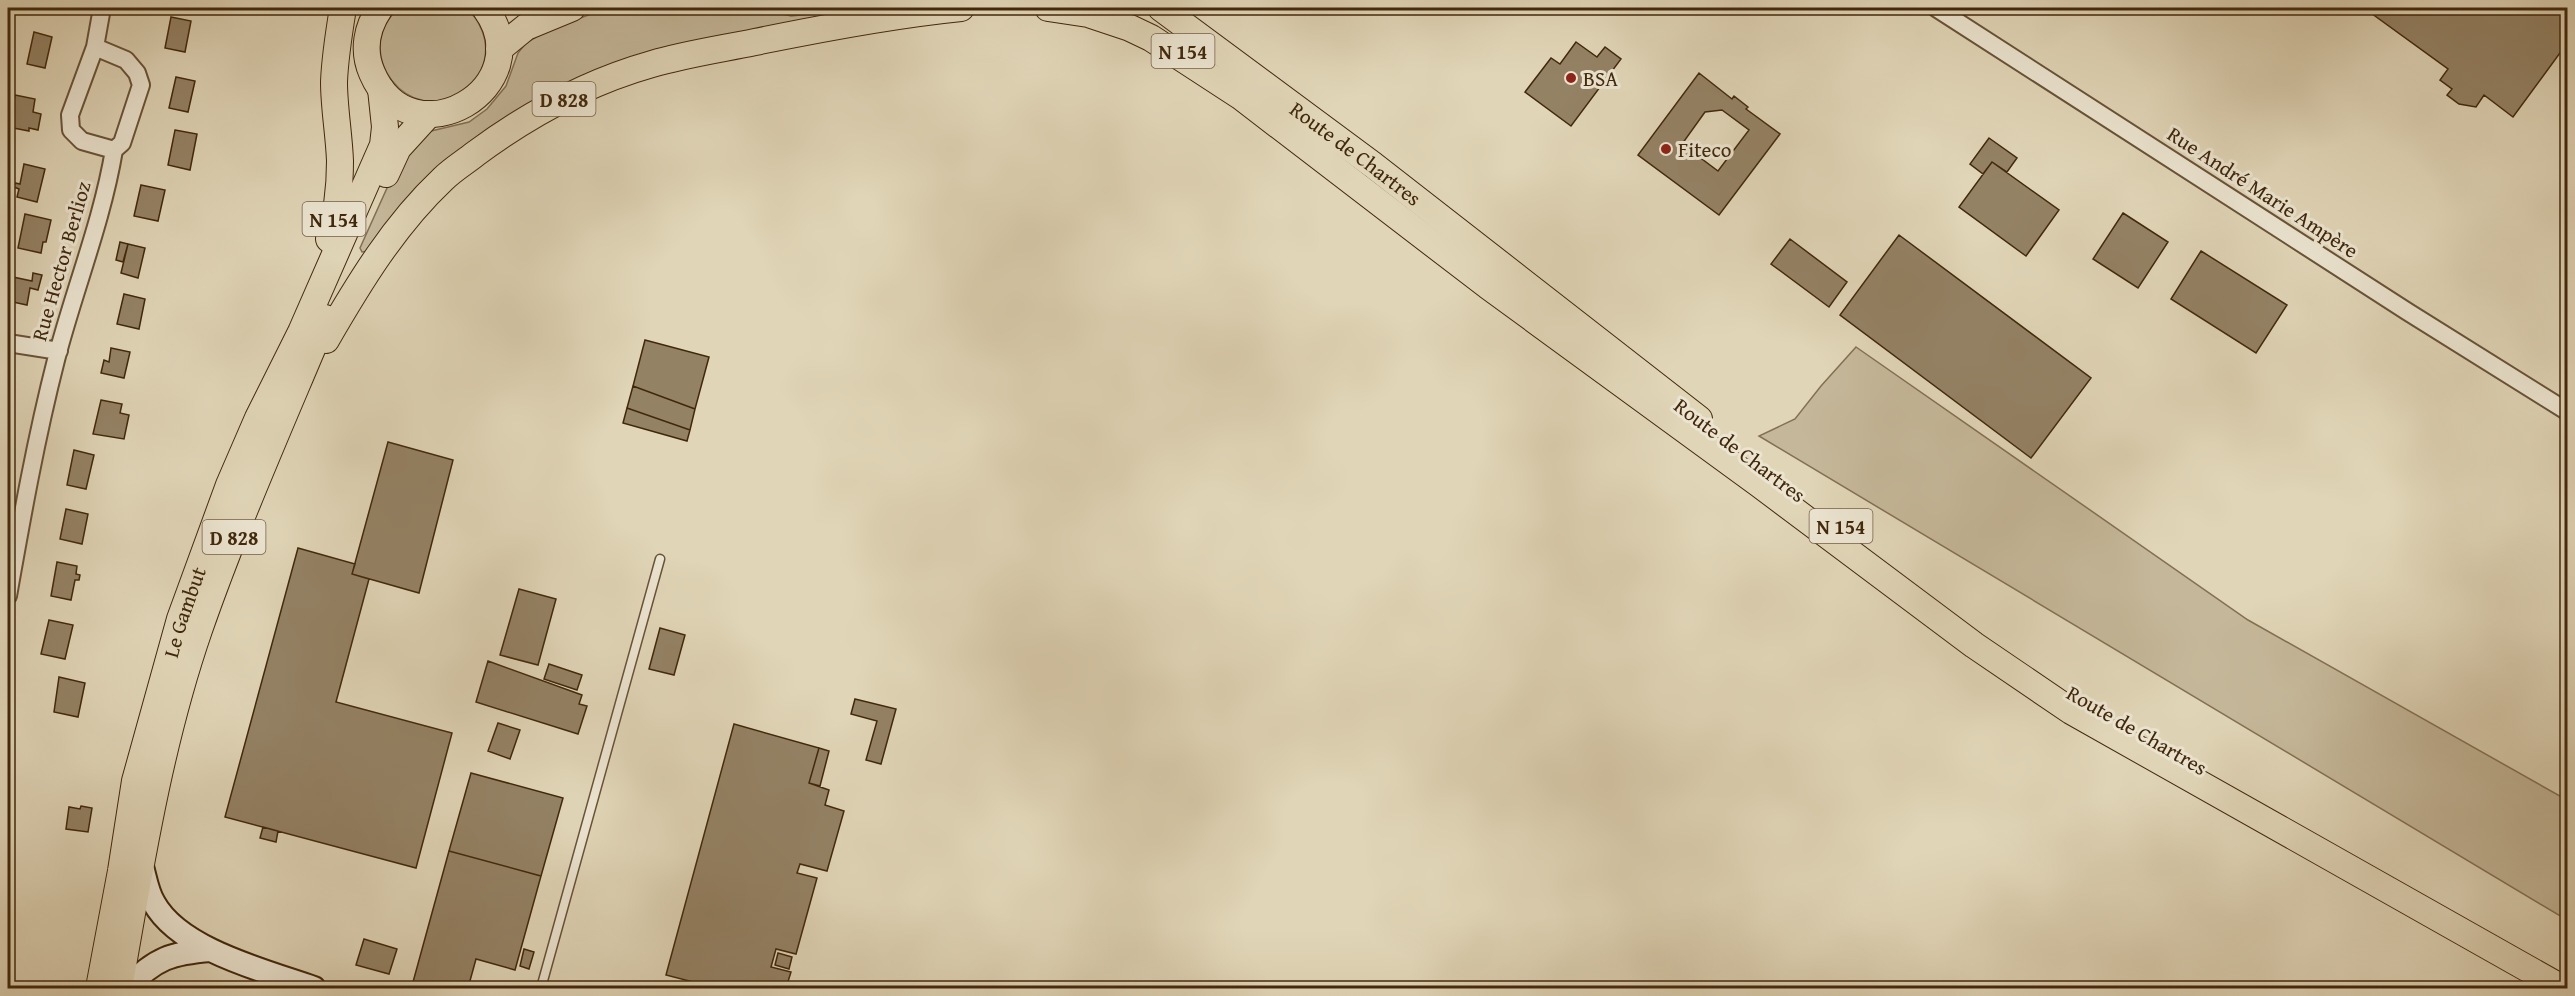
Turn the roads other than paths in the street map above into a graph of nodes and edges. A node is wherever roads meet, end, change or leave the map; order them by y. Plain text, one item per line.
1 (102, 8) edge
2 (343, 8) edge
3 (380, 8) edge
4 (485, 8) edge
5 (572, 8) edge
6 (961, 8) edge
7 (1048, 8) edge
8 (1125, 8) edge
9 (1161, 8) edge
10 (1936, 8) edge
11 (95, 47) junction
12 (499, 49) junction
13 (381, 89) junction
14 (1239, 96) junction
15 (429, 114) junction
16 (114, 150) junction
17 (8, 343) edge
18 (59, 351) junction
19 (293, 395) junction
20 (2567, 411) edge
21 (258, 418) junction
22 (660, 559) dead end
23 (8, 596) edge
24 (141, 863) junction
25 (211, 950) junction
26 (2568, 974) edge
27 (99, 988) edge
28 (119, 988) edge
29 (127, 988) edge
30 (314, 988) edge
31 (541, 988) edge
32 (2562, 988) edge

1 - 11 street
2 - 21 main road, N 154
3 - 13 main road
4 - 12 main road
5 - 12 main road
6 - 19 main road, D 828
7 - 14 main road
8 - 14 main road, N 154
9 - 26 main road, Route de Chartres / N 154
10 - 20 street, Rue André Marie Ampère
11 - 16 street, Rue Hector Berlioz
11 - 16 street
12 - 15 main road
13 - 15 main road
13 - 21 main road, Le Gambut / D 828
14 - 32 main road, N 154
15 - 19 main road, D 828
16 - 18 street, Rue Hector Berlioz
17 - 18 street
18 - 23 street, Rue Hector Berlioz
19 - 24 main road, Le Gambut / D 828
21 - 27 main road, Le Gambut / D 828
22 - 31 lane
24 - 25 street
24 - 28 main road, Le Gambut / D 828
25 - 29 street
25 - 30 street

